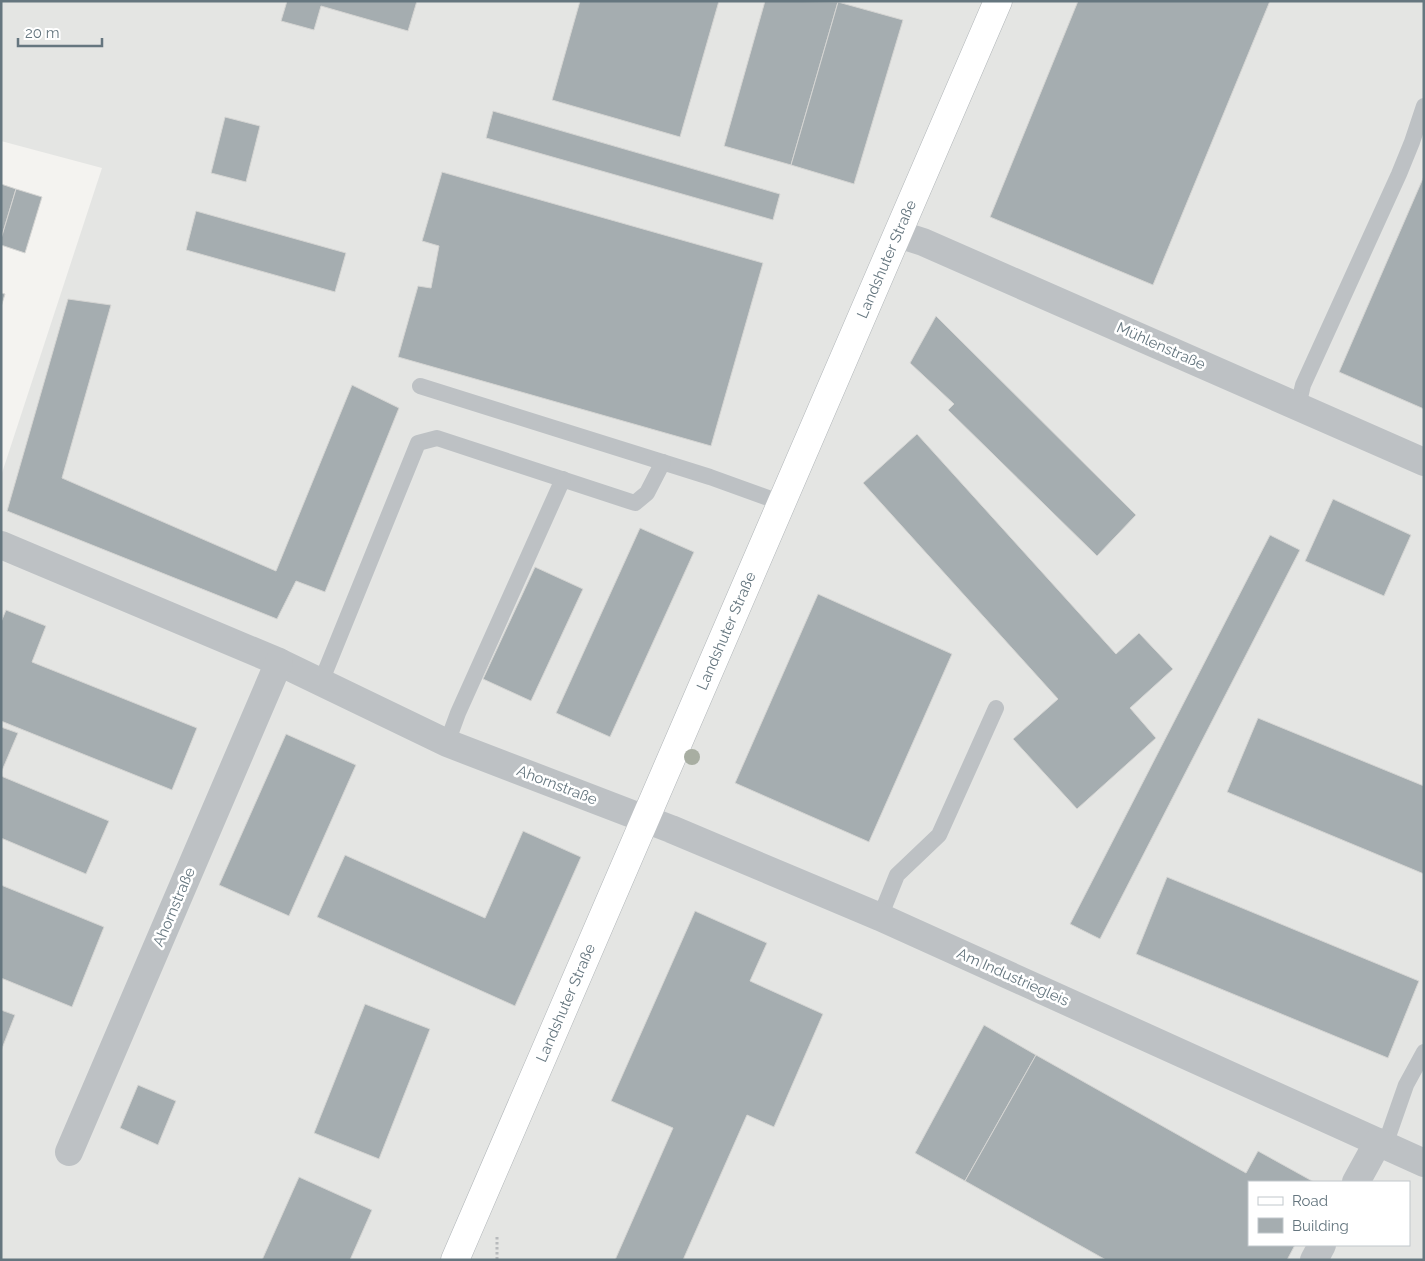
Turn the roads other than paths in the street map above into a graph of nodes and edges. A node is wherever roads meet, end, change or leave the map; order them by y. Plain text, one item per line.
1 (998, 1) edge
2 (1424, 106) edge
3 (898, 234) junction
4 (420, 386) dead end
5 (1298, 406) junction
6 (663, 462) junction
7 (1424, 462) edge
8 (563, 479) junction
9 (782, 503) junction
10 (1, 545) edge
11 (279, 662) junction
12 (321, 682) junction
13 (996, 708) dead end
14 (447, 743) junction
15 (644, 819) junction
16 (880, 917) junction
17 (1424, 1052) edge
18 (1382, 1144) junction
19 (68, 1152) dead end
20 (1424, 1162) edge
21 (1357, 1181) edge
22 (1321, 1246) edge
23 (455, 1260) edge
24 (1314, 1260) edge

1 - 3 street, Landshuter Straße
2 - 5 lane
3 - 5 street, Mühlenstraße
3 - 9 street, Landshuter Straße
4 - 6 lane
5 - 7 street, Mühlenstraße
6 - 8 lane
6 - 9 lane
8 - 12 lane
8 - 14 lane
9 - 15 street, Landshuter Straße
10 - 11 street, Ahornstraße
11 - 12 street, Ahornstraße
11 - 19 street, Ahornstraße
12 - 14 street, Ahornstraße
13 - 16 lane
14 - 15 street, Ahornstraße
15 - 16 street, Am Industriegleis
15 - 23 street, Landshuter Straße
16 - 18 street, Am Industriegleis
17 - 18 lane
18 - 20 street, Am Industriegleis
18 - 21 street
22 - 24 street

